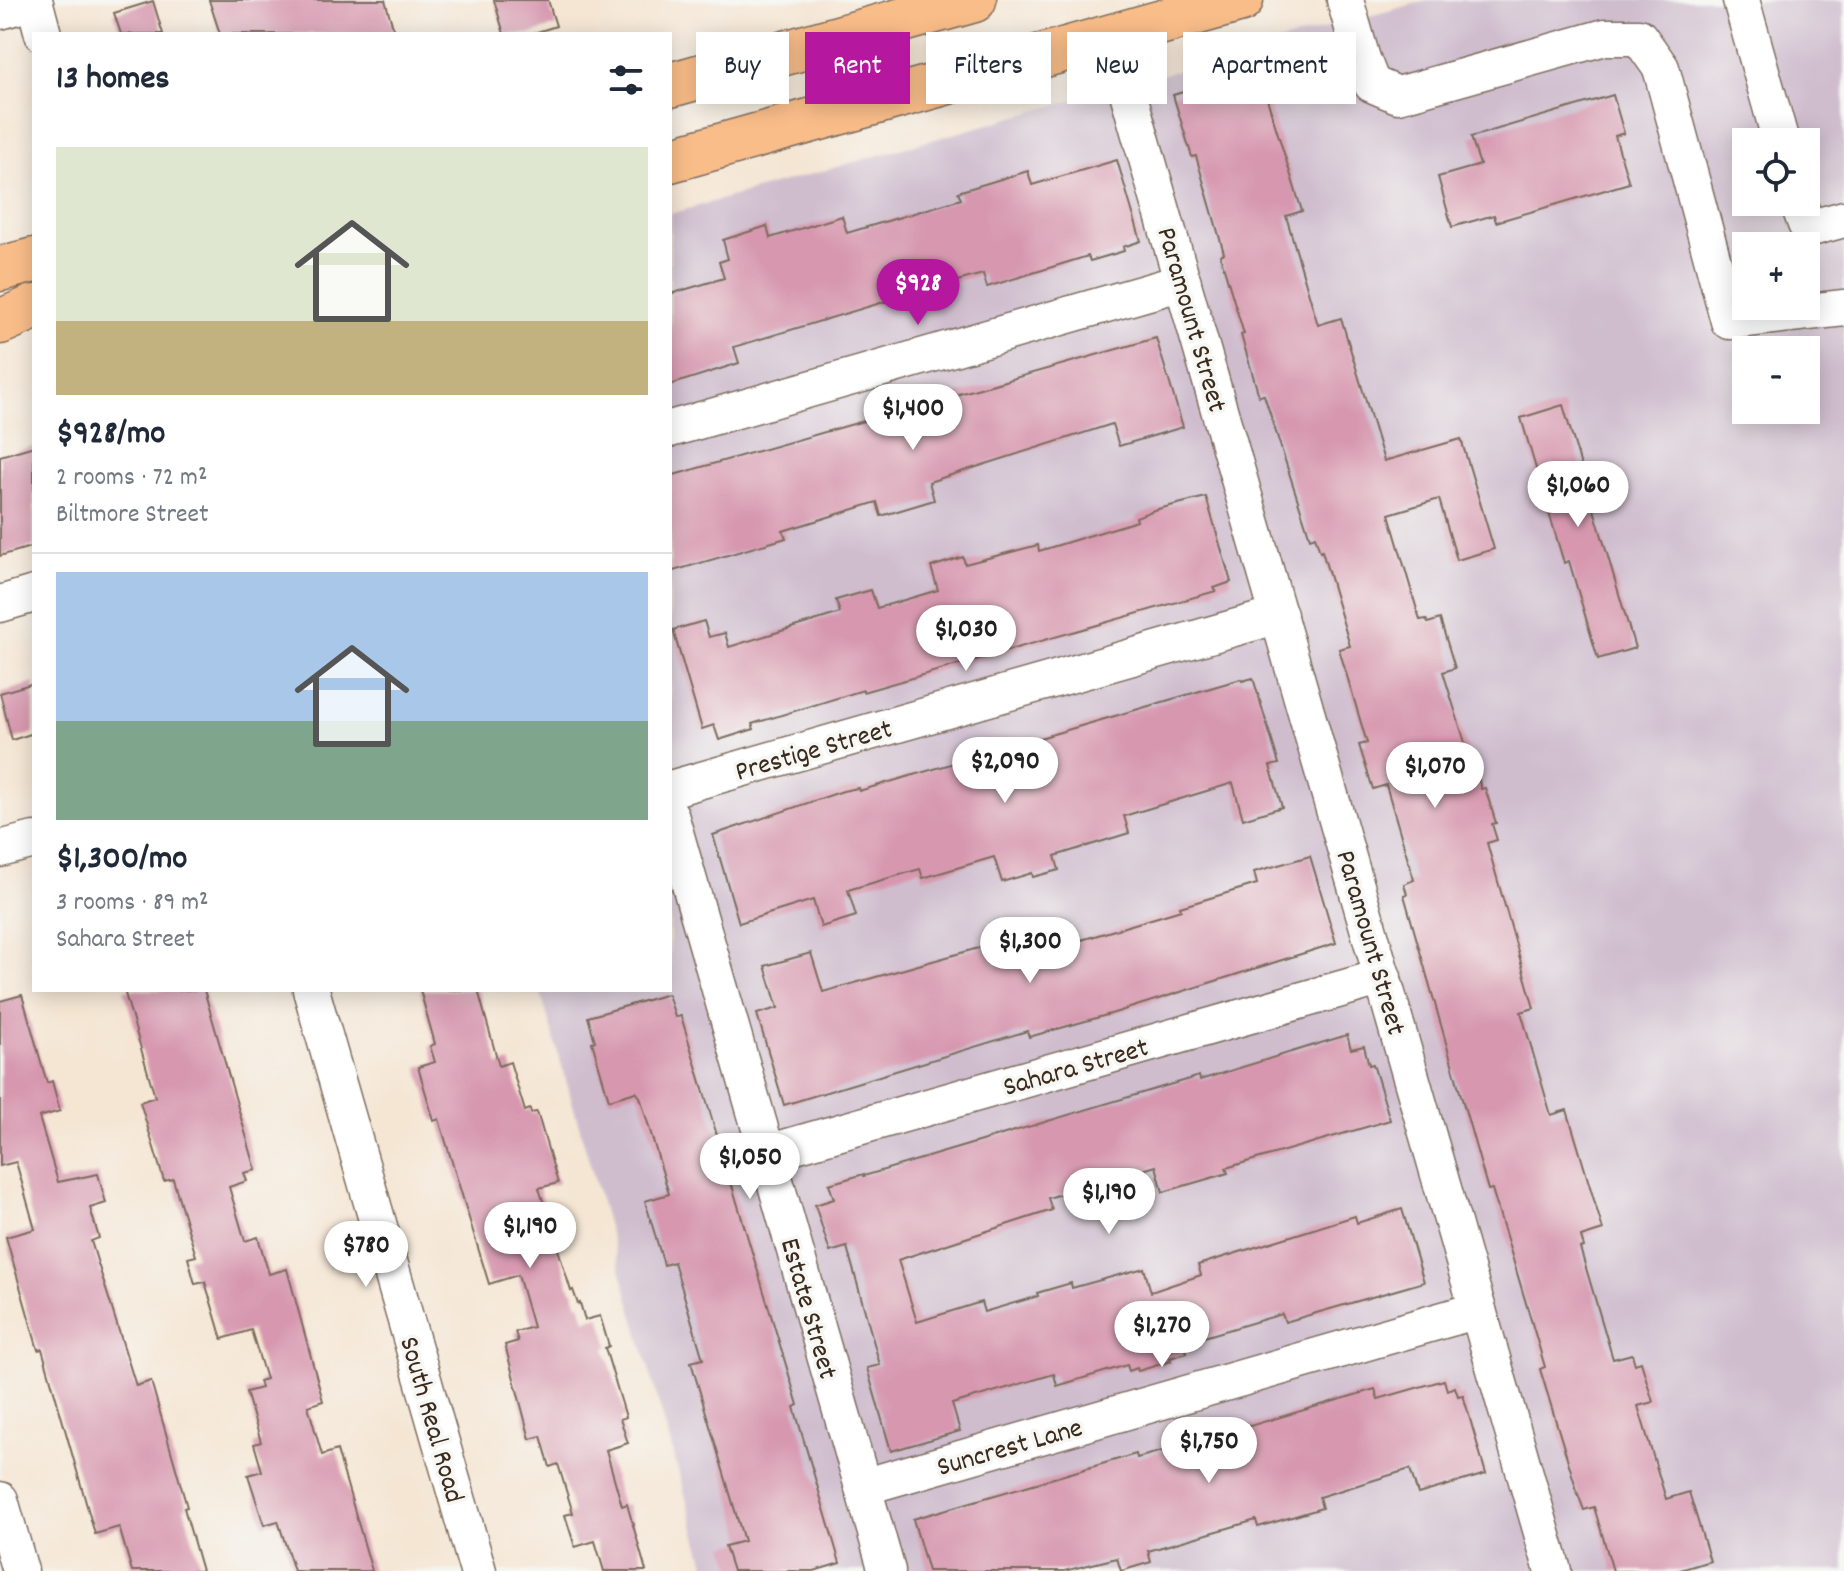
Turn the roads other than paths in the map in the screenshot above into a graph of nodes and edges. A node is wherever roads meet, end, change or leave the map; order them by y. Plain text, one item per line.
1 (974, 0) edge
2 (1345, 0) edge
3 (1741, 0) edge
4 (1235, 1) edge
5 (0, 11) edge
6 (37, 12) edge
7 (1129, 32) edge
8 (1067, 50) edge
9 (789, 52) edge
10 (696, 78) edge
11 (672, 84) edge
12 (696, 88) edge
13 (672, 100) edge
14 (1131, 104) edge
15 (1777, 128) edge
16 (672, 159) edge
17 (1803, 216) edge
18 (1844, 219) edge
19 (32, 261) edge
20 (0, 269) edge
21 (1183, 282) junction
22 (32, 308) edge
23 (1844, 308) edge
24 (0, 322) edge
25 (32, 339) edge
26 (0, 347) edge
27 (672, 428) edge
28 (32, 595) edge
29 (0, 604) edge
30 (1279, 615) junction
31 (672, 788) edge
32 (672, 822) edge
33 (32, 841) edge
34 (0, 849) edge
35 (1383, 977) junction
36 (312, 992) edge
37 (767, 1153) junction
38 (1478, 1310) junction
39 (863, 1487) junction
40 (0, 1500) edge
41 (20, 1571) edge
42 (478, 1571) edge
43 (887, 1571) edge
44 (1553, 1571) edge

1 - 9 main road
2 - 23 street
3 - 15 street
4 - 7 main road
5 - 6 street
8 - 16 main road
10 - 11 main road
12 - 13 main road
14 - 21 street, Paramount Street
17 - 18 street
19 - 20 main road
21 - 27 street
21 - 30 street, Paramount Street
22 - 24 main road
25 - 26 main road
28 - 29 street
30 - 31 street, Prestige Street
30 - 35 street, Paramount Street
32 - 37 street, Estate Street
33 - 34 street
35 - 37 street, Sahara Street
35 - 38 street, Paramount Street
36 - 42 street, South Real Road
37 - 39 street, Estate Street
38 - 39 street, Suncrest Lane
38 - 44 street, Paramount Street
39 - 43 street, Estate Street
40 - 41 street

